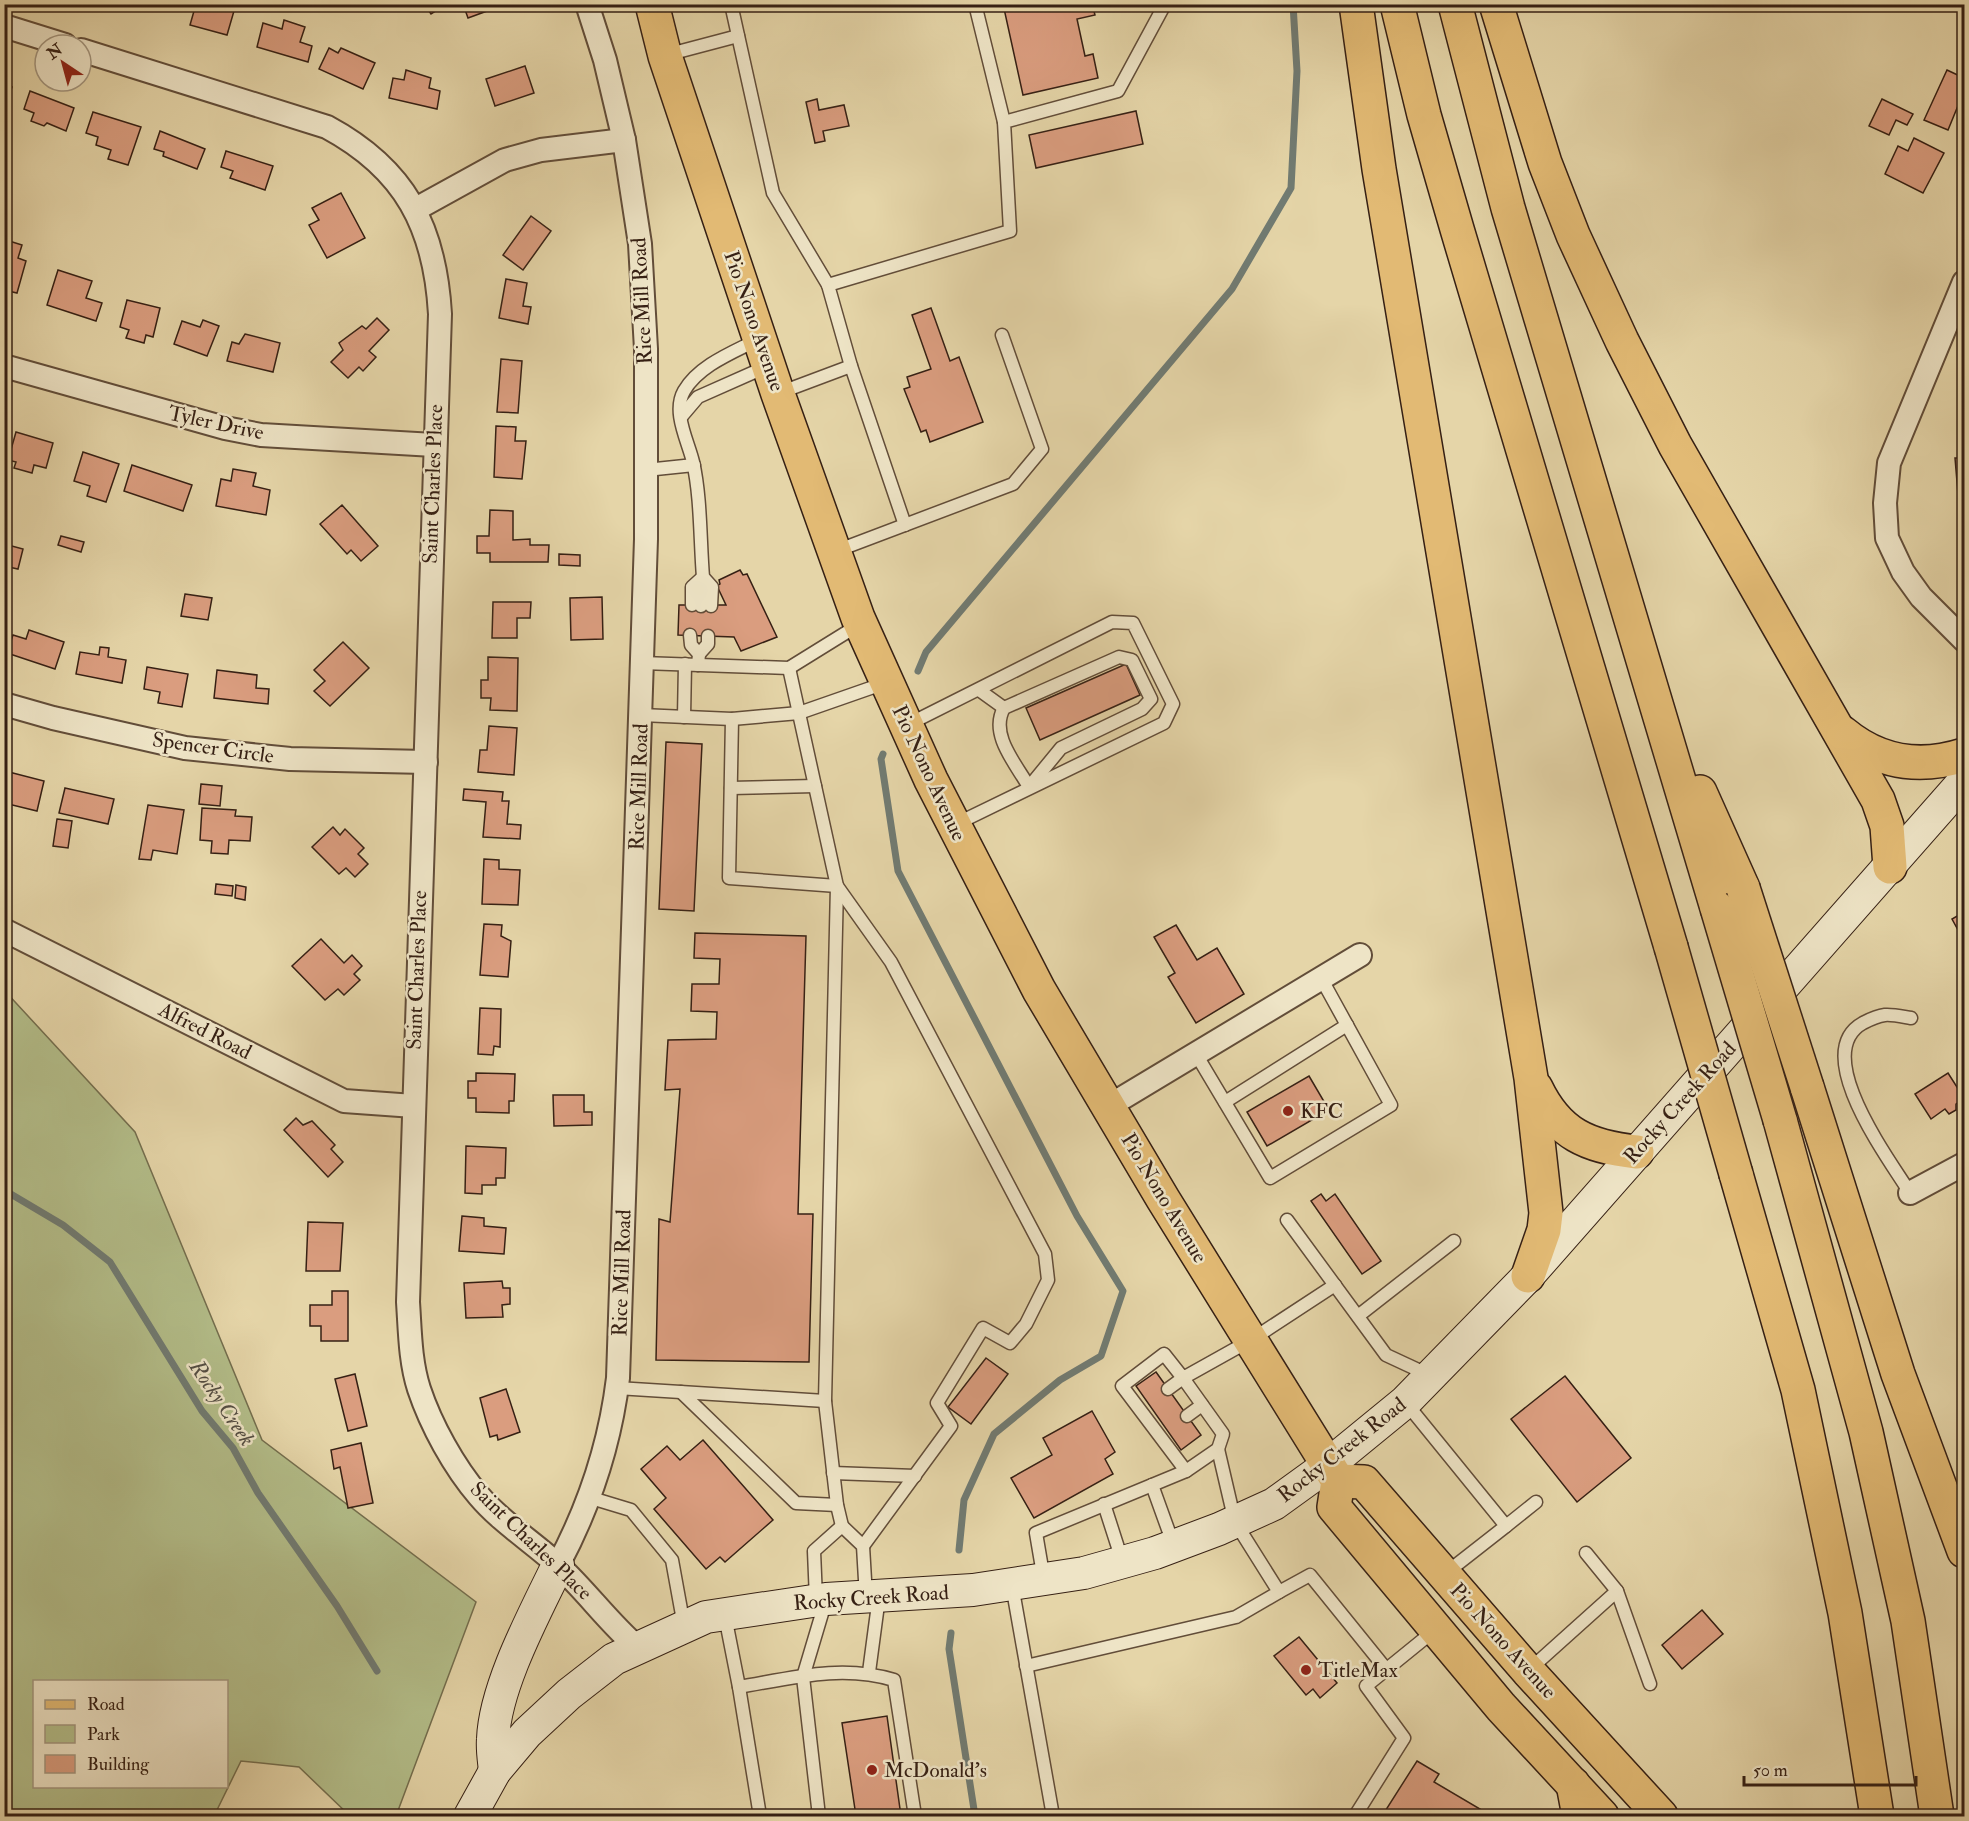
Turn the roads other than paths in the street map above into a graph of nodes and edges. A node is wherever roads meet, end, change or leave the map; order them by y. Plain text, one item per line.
1 (587, 4) edge
2 (652, 4) edge
3 (731, 4) edge
4 (975, 4) edge
5 (1165, 4) edge
6 (1356, 4) edge
7 (1397, 4) edge
8 (1455, 4) edge
9 (1496, 4) edge
10 (4, 26) edge
11 (33, 35) edge
12 (738, 36) junction
13 (93, 54) edge
14 (665, 56) junction
15 (1004, 122) junction
16 (624, 140) junction
17 (416, 209) junction
18 (1965, 282) edge
19 (828, 285) junction
20 (1002, 334) dead end
21 (4, 366) edge
22 (769, 366) junction
23 (851, 366) junction
24 (681, 417) junction
25 (434, 445) junction
26 (694, 465) junction
27 (646, 470) junction
28 (905, 525) junction
29 (835, 552) junction
30 (703, 577) junction
31 (860, 624) junction
32 (699, 636) dead end
33 (1965, 640) edge
34 (694, 661) junction
35 (642, 663) junction
36 (789, 668) junction
37 (886, 682) junction
38 (979, 690) junction
39 (4, 704) edge
40 (1656, 705) junction
41 (1004, 708) junction
42 (799, 713) junction
43 (641, 716) junction
44 (684, 717) junction
45 (732, 720) junction
46 (906, 725) junction
47 (1839, 730) junction
48 (1965, 755) edge
49 (426, 762) junction
50 (1965, 781) edge
51 (815, 786) junction
52 (1029, 787) junction
53 (731, 788) junction
54 (953, 825) junction
55 (1890, 867) junction
56 (837, 886) junction
57 (4, 930) edge
58 (1360, 955) dead end
59 (1321, 978) junction
60 (1911, 1018) dead end
61 (1347, 1025) junction
62 (1196, 1054) junction
63 (1531, 1078) junction
64 (1225, 1102) junction
65 (414, 1106) junction
66 (1109, 1106) junction
67 (1637, 1152) junction
68 (1965, 1164) edge
69 (1910, 1193) joint
70 (1287, 1220) dead end
71 (1454, 1241) dead end
72 (1528, 1276) junction
73 (1335, 1285) junction
74 (1358, 1316) junction
75 (1251, 1340) junction
76 (1432, 1376) junction
77 (1183, 1378) junction
78 (617, 1388) junction
79 (1168, 1389) dead end
80 (681, 1392) junction
81 (825, 1401) junction
82 (1405, 1402) junction
83 (1202, 1405) junction
84 (1187, 1416) dead end
85 (1218, 1449) junction
86 (1186, 1471) junction
87 (833, 1473) junction
88 (1333, 1473) junction
89 (915, 1476) junction
90 (1152, 1485) junction
91 (588, 1497) junction
92 (1536, 1502) dead end
93 (1104, 1504) junction
94 (837, 1505) junction
95 (1235, 1522) junction
96 (842, 1526) junction
97 (1506, 1526) junction
98 (863, 1546) junction
99 (1174, 1546) junction
100 (1965, 1551) edge
101 (1586, 1553) dead end
102 (1122, 1562) junction
103 (558, 1565) junction
104 (1444, 1575) junction
105 (1044, 1580) junction
106 (1012, 1585) junction
107 (1617, 1591) junction
108 (1280, 1592) junction
109 (872, 1598) junction
110 (821, 1600) junction
111 (725, 1612) junction
112 (684, 1627) junction
113 (1436, 1629) junction
114 (638, 1648) junction
115 (1026, 1666) junction
116 (1386, 1669) junction
117 (1528, 1671) junction
118 (869, 1672) junction
119 (803, 1677) junction
120 (1650, 1684) dead end
121 (739, 1687) junction
122 (495, 1771) junction
123 (1573, 1785) junction
124 (470, 1816) edge
125 (760, 1816) edge
126 (819, 1816) edge
127 (915, 1816) edge
128 (1053, 1816) edge
129 (1355, 1816) edge
130 (1579, 1816) edge
131 (1602, 1816) edge
132 (1661, 1816) edge
133 (1877, 1816) edge
134 (1937, 1816) edge

1 - 16 street, Rice Mill Road
2 - 14 main road, Pio Nono Avenue
3 - 12 lane
4 - 15 lane
5 - 15 lane
6 - 63 main road
7 - 133 main road, bridge
8 - 40 main road
9 - 47 main road
10 - 11 street
12 - 14 lane
12 - 19 lane
13 - 17 street, Saint Charles Place
14 - 22 main road, Pio Nono Avenue
15 - 19 lane
16 - 17 street
16 - 27 street, Rice Mill Road
17 - 25 street, Saint Charles Place
18 - 33 street
19 - 23 lane
20 - 28 lane
21 - 25 street, Tyler Drive
22 - 23 lane
22 - 24 lane
22 - 24 lane
22 - 29 main road, Pio Nono Avenue
23 - 28 lane
24 - 26 lane
25 - 49 street, Saint Charles Place
26 - 27 lane
26 - 30 lane
27 - 35 street, Rice Mill Road
28 - 29 lane
29 - 31 main road, Pio Nono Avenue
30 - 30 lane
31 - 36 lane
31 - 37 main road, Pio Nono Avenue
32 - 34 lane
34 - 35 lane
34 - 36 lane
34 - 44 lane
35 - 43 street, Rice Mill Road
36 - 42 lane
37 - 42 lane
37 - 46 main road, Pio Nono Avenue
38 - 41 lane
38 - 46 lane
38 - 52 lane
39 - 49 street, Spencer Circle
40 - 100 main road, bridge
40 - 134 main road, bridge
41 - 52 lane
41 - 52 lane
42 - 45 lane
42 - 51 lane
43 - 44 lane
43 - 78 street, Rice Mill Road
44 - 45 lane
45 - 53 lane
46 - 54 main road, Pio Nono Avenue
47 - 48 main road
47 - 55 main road
49 - 65 street, Saint Charles Place
50 - 55 street, Rocky Creek Road
51 - 53 lane
51 - 56 lane
52 - 54 lane
53 - 56 lane
54 - 66 main road, Pio Nono Avenue
55 - 67 street, Rocky Creek Road
56 - 81 lane
56 - 89 lane
57 - 65 street, Alfred Road
58 - 59 street
59 - 61 lane
59 - 62 street
60 - 69 lane
61 - 64 lane
61 - 64 lane
62 - 64 lane
62 - 66 street
63 - 67 main road
63 - 72 main road
65 - 103 street, Saint Charles Place
66 - 75 main road, Pio Nono Avenue
67 - 72 street, Rocky Creek Road
68 - 69 street
70 - 73 lane
71 - 74 lane
72 - 76 street, Rocky Creek Road
73 - 74 lane
73 - 75 lane
74 - 76 lane
75 - 77 lane
75 - 88 main road, Pio Nono Avenue
76 - 82 street, Rocky Creek Road
77 - 79 lane
77 - 83 lane
77 - 86 lane
78 - 80 lane
78 - 91 street, Rice Mill Road
80 - 81 lane
80 - 94 lane
81 - 87 lane
82 - 88 street, Rocky Creek Road
82 - 97 lane
83 - 84 lane
83 - 85 lane
85 - 86 lane
85 - 95 lane
86 - 90 lane
87 - 89 lane
87 - 94 lane
88 - 95 street, Rocky Creek Road
88 - 104 main road, Pio Nono Avenue
88 - 113 main road, Pio Nono Avenue
89 - 98 lane
90 - 93 lane
90 - 99 lane
91 - 103 street, Rice Mill Road
91 - 112 lane
92 - 97 lane
93 - 102 lane
93 - 105 lane
94 - 96 lane
95 - 99 street, Rocky Creek Road
95 - 108 lane
96 - 98 lane
96 - 110 lane
97 - 104 lane
98 - 109 lane
99 - 102 street, Rocky Creek Road
101 - 107 lane
102 - 105 street, Rocky Creek Road
103 - 114 street, Saint Charles Place
103 - 122 street
104 - 117 main road, Pio Nono Avenue
105 - 106 street, Rocky Creek Road
106 - 109 street, Rocky Creek Road
106 - 115 lane
107 - 117 lane
107 - 120 lane
108 - 115 lane
108 - 116 lane
109 - 110 street, Rocky Creek Road
109 - 118 lane
110 - 111 street, Rocky Creek Road
110 - 119 lane
111 - 112 street, Rocky Creek Road
111 - 121 lane
112 - 114 street, Rocky Creek Road
113 - 116 lane
113 - 123 main road, Pio Nono Avenue
114 - 122 street, Rocky Creek Road
115 - 128 lane
116 - 129 lane
117 - 132 main road, Pio Nono Avenue
118 - 119 lane
118 - 127 lane
119 - 121 lane
119 - 126 lane
121 - 125 lane
122 - 124 street, Rocky Creek Road
123 - 130 main road
123 - 131 main road, Pio Nono Avenue

